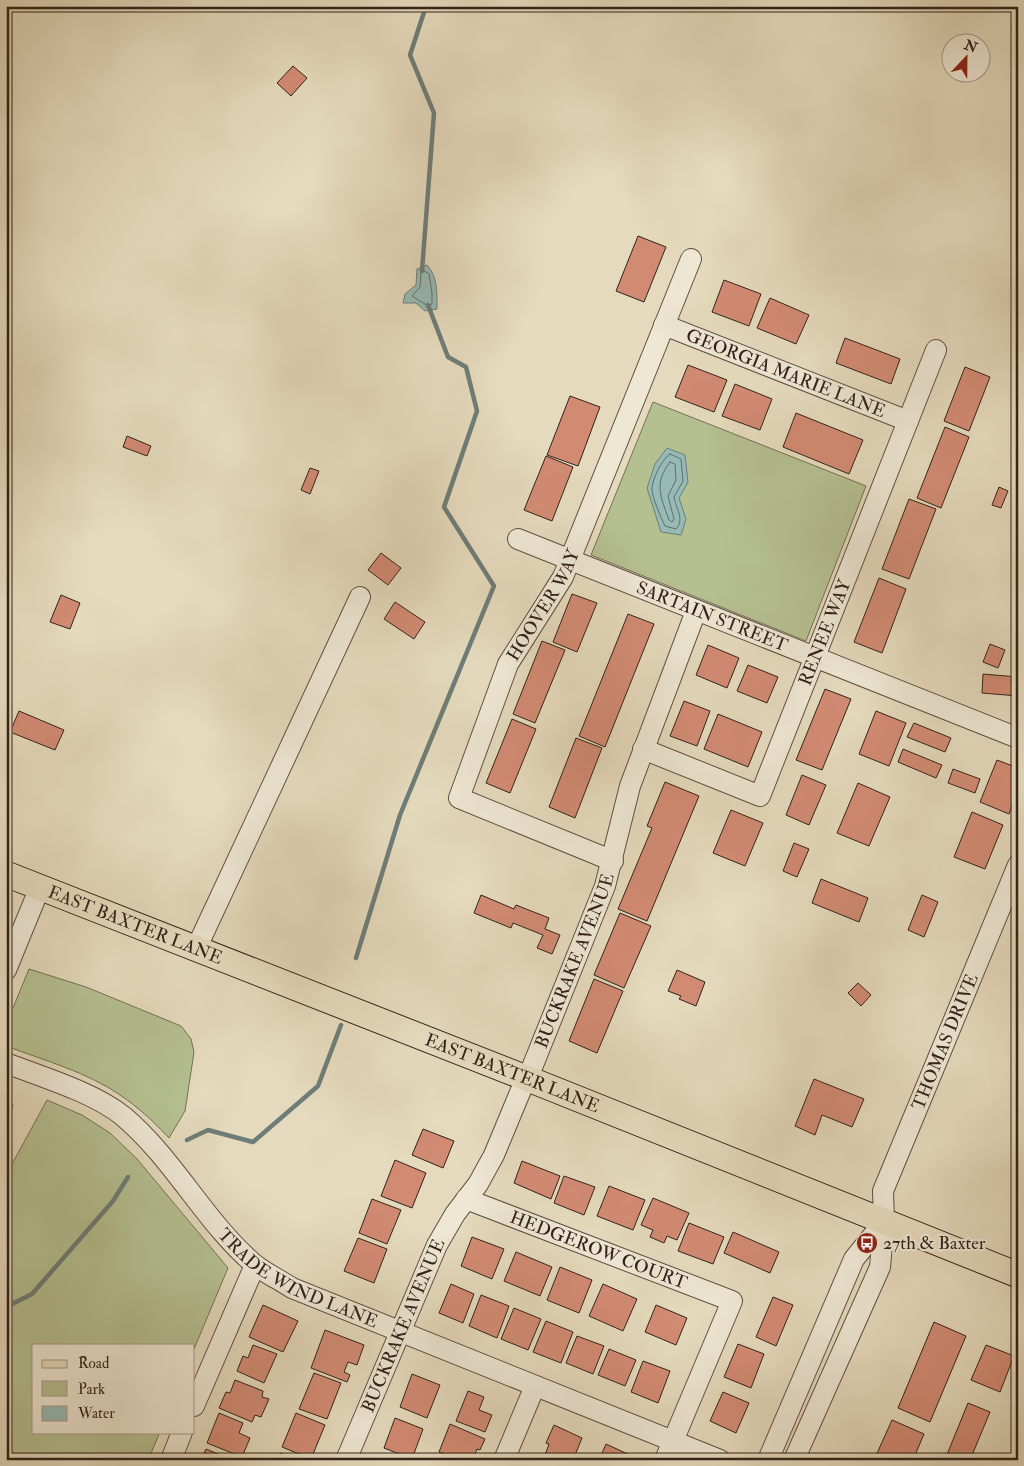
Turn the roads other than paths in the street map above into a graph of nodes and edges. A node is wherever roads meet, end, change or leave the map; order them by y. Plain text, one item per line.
1 (690, 259) dead end
2 (664, 325) junction
3 (936, 350) dead end
4 (908, 420) junction
5 (518, 539) dead end
6 (570, 560) junction
7 (360, 597) dead end
8 (696, 611) junction
9 (815, 657) junction
10 (1018, 738) edge
11 (643, 749) junction
12 (612, 861) junction
13 (1018, 865) edge
14 (6, 874) edge
15 (40, 887) junction
16 (196, 949) junction
17 (6, 970) edge
18 (6, 1062) edge
19 (526, 1078) junction
20 (466, 1199) junction
21 (884, 1222) junction
22 (255, 1265) junction
23 (1018, 1275) edge
24 (400, 1332) junction
25 (535, 1386) junction
26 (195, 1404) edge
27 (181, 1434) edge
28 (673, 1440) junction
29 (171, 1460) edge
30 (346, 1460) edge
31 (504, 1460) edge
32 (665, 1460) edge
33 (720, 1460) edge
34 (768, 1460) edge
35 (794, 1460) edge

1 - 2 street, HOOVER WAY
2 - 4 street, GEORGIA MARIE LANE
2 - 6 street, HOOVER WAY
3 - 4 street, RENEE WAY
4 - 9 street, RENEE WAY
5 - 6 street, SARTAIN STREET
6 - 8 street, SARTAIN STREET
6 - 12 street, HOOVER WAY
7 - 16 street
8 - 9 street, SARTAIN STREET
8 - 11 street, BUCKRAKE AVENUE
9 - 10 street, SARTAIN STREET
9 - 11 street, RENEE WAY
11 - 12 street, BUCKRAKE AVENUE
12 - 19 street, BUCKRAKE AVENUE
13 - 21 street, THOMAS DRIVE
14 - 15 main road, EAST BAXTER LANE
15 - 16 main road, EAST BAXTER LANE
15 - 17 street
16 - 19 main road, EAST BAXTER LANE
18 - 22 street, TRADE WIND LANE
19 - 20 street, BUCKRAKE AVENUE
19 - 21 main road, EAST BAXTER LANE
20 - 24 street, BUCKRAKE AVENUE
20 - 28 street, HEDGEROW COURT
21 - 23 main road, EAST BAXTER LANE
21 - 34 street
21 - 35 street, THOMAS DRIVE
22 - 24 street, TRADE WIND LANE
22 - 26 street
24 - 25 street, TRADE WIND LANE
24 - 30 street, BUCKRAKE AVENUE
25 - 28 street, TRADE WIND LANE
25 - 31 street
27 - 29 street
28 - 32 street
28 - 33 street, TRADE WIND LANE

